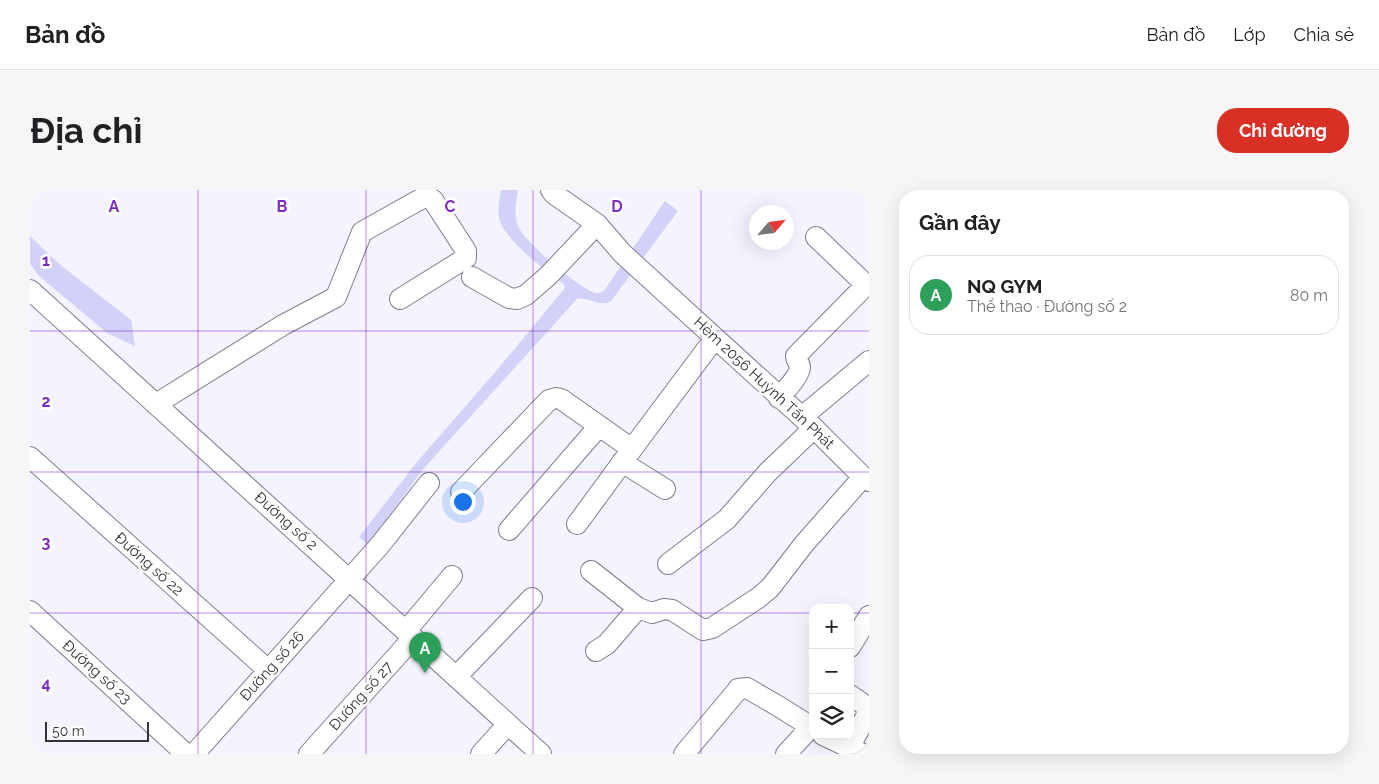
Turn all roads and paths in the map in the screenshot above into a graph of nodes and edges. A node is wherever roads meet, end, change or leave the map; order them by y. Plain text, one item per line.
1 (551, 190) edge
2 (597, 224) junction
3 (816, 237) dead end
4 (472, 277) dead end
5 (30, 290) edge
6 (400, 299) dead end
7 (716, 338) junction
8 (869, 361) edge
9 (779, 398) junction
10 (156, 404) junction
11 (808, 423) junction
12 (599, 426) junction
13 (627, 455) junction
14 (30, 458) edge
15 (866, 479) edge
16 (429, 483) dead end
17 (665, 489) dead end
18 (461, 492) dead end
19 (577, 524) dead end
20 (509, 530) dead end
21 (668, 564) dead end
22 (591, 571) dead end
23 (356, 572) junction
24 (452, 576) dead end
25 (532, 598) dead end
26 (638, 608) junction
27 (30, 611) edge
28 (869, 616) edge
29 (412, 629) junction
30 (854, 640) edge
31 (596, 651) dead end
32 (268, 670) junction
33 (456, 677) junction
34 (854, 698) edge
35 (869, 710) edge
36 (508, 724) junction
37 (809, 726) edge
38 (809, 736) edge
39 (833, 739) edge
40 (856, 751) edge
41 (186, 754) edge
42 (194, 754) edge
43 (309, 754) edge
44 (481, 754) edge
45 (541, 754) edge
46 (684, 754) edge
47 (786, 754) edge

1 - 2 street, Hẻm 2056 Huỳnh Tấn Phát
2 - 4 street
2 - 7 street, Hẻm 2056 Huỳnh Tấn Phát
3 - 9 street
5 - 10 street, Đường số 2
6 - 10 street
7 - 9 street, Hẻm 2056 Huỳnh Tấn Phát
7 - 13 street
8 - 11 street
9 - 11 street, Hẻm 2056 Huỳnh Tấn Phát
10 - 23 street, Đường số 2
11 - 15 street, Hẻm 2056 Huỳnh Tấn Phát
11 - 21 street
12 - 13 street
12 - 18 street
12 - 20 street
13 - 17 street
13 - 19 street
14 - 32 street, Đường số 22
15 - 26 street
16 - 23 street, Đường số 26
22 - 26 street
23 - 29 street, Đường số 2
23 - 32 street, Đường số 26
24 - 29 street, Đường số 27
25 - 33 street
26 - 31 street
27 - 41 street, Đường số 23
28 - 30 street
29 - 33 street, Đường số 2
29 - 43 street, Đường số 27
32 - 42 street, Đường số 26
33 - 36 street, Đường số 2
34 - 35 street
35 - 40 street
36 - 44 street
36 - 45 street, Đường số 2
37 - 46 street
38 - 47 street
39 - 40 street

